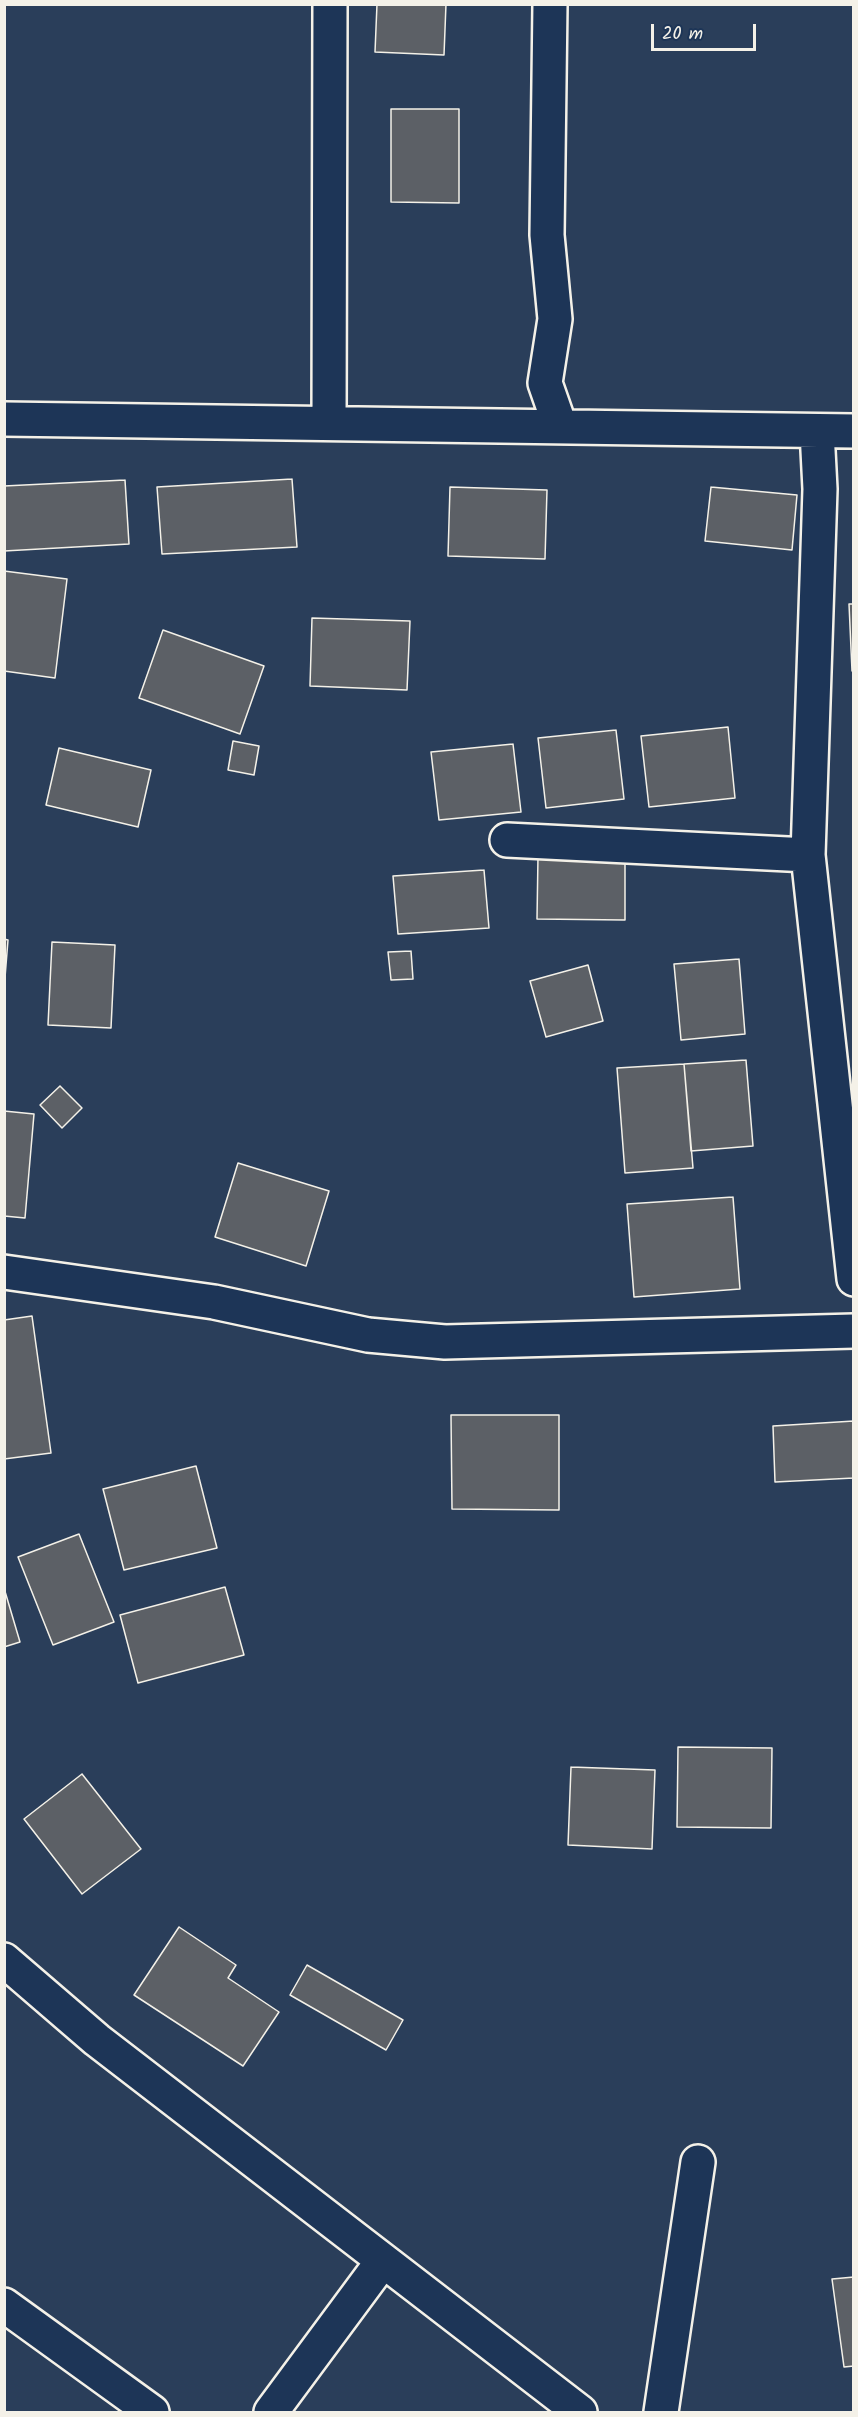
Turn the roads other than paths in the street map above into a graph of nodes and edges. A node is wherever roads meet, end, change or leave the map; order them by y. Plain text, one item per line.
1 (330, 4) edge
2 (550, 4) edge
3 (4, 419) edge
4 (329, 423) junction
5 (560, 426) junction
6 (817, 431) junction
7 (854, 431) edge
8 (507, 840) dead end
9 (808, 855) junction
10 (4, 1272) edge
11 (854, 1279) edge
12 (854, 1331) edge
13 (4, 1960) edge
14 (698, 2162) dead end
15 (382, 2262) junction
16 (4, 2306) edge
17 (152, 2412) edge
18 (271, 2412) edge
19 (580, 2412) edge
20 (661, 2412) edge

1 - 4 street
2 - 5 street
3 - 4 street
4 - 5 street
5 - 6 street
6 - 7 street
6 - 9 street
8 - 9 street
9 - 11 street
10 - 12 street
13 - 15 street
14 - 20 street
15 - 18 street
15 - 19 street
16 - 17 street

